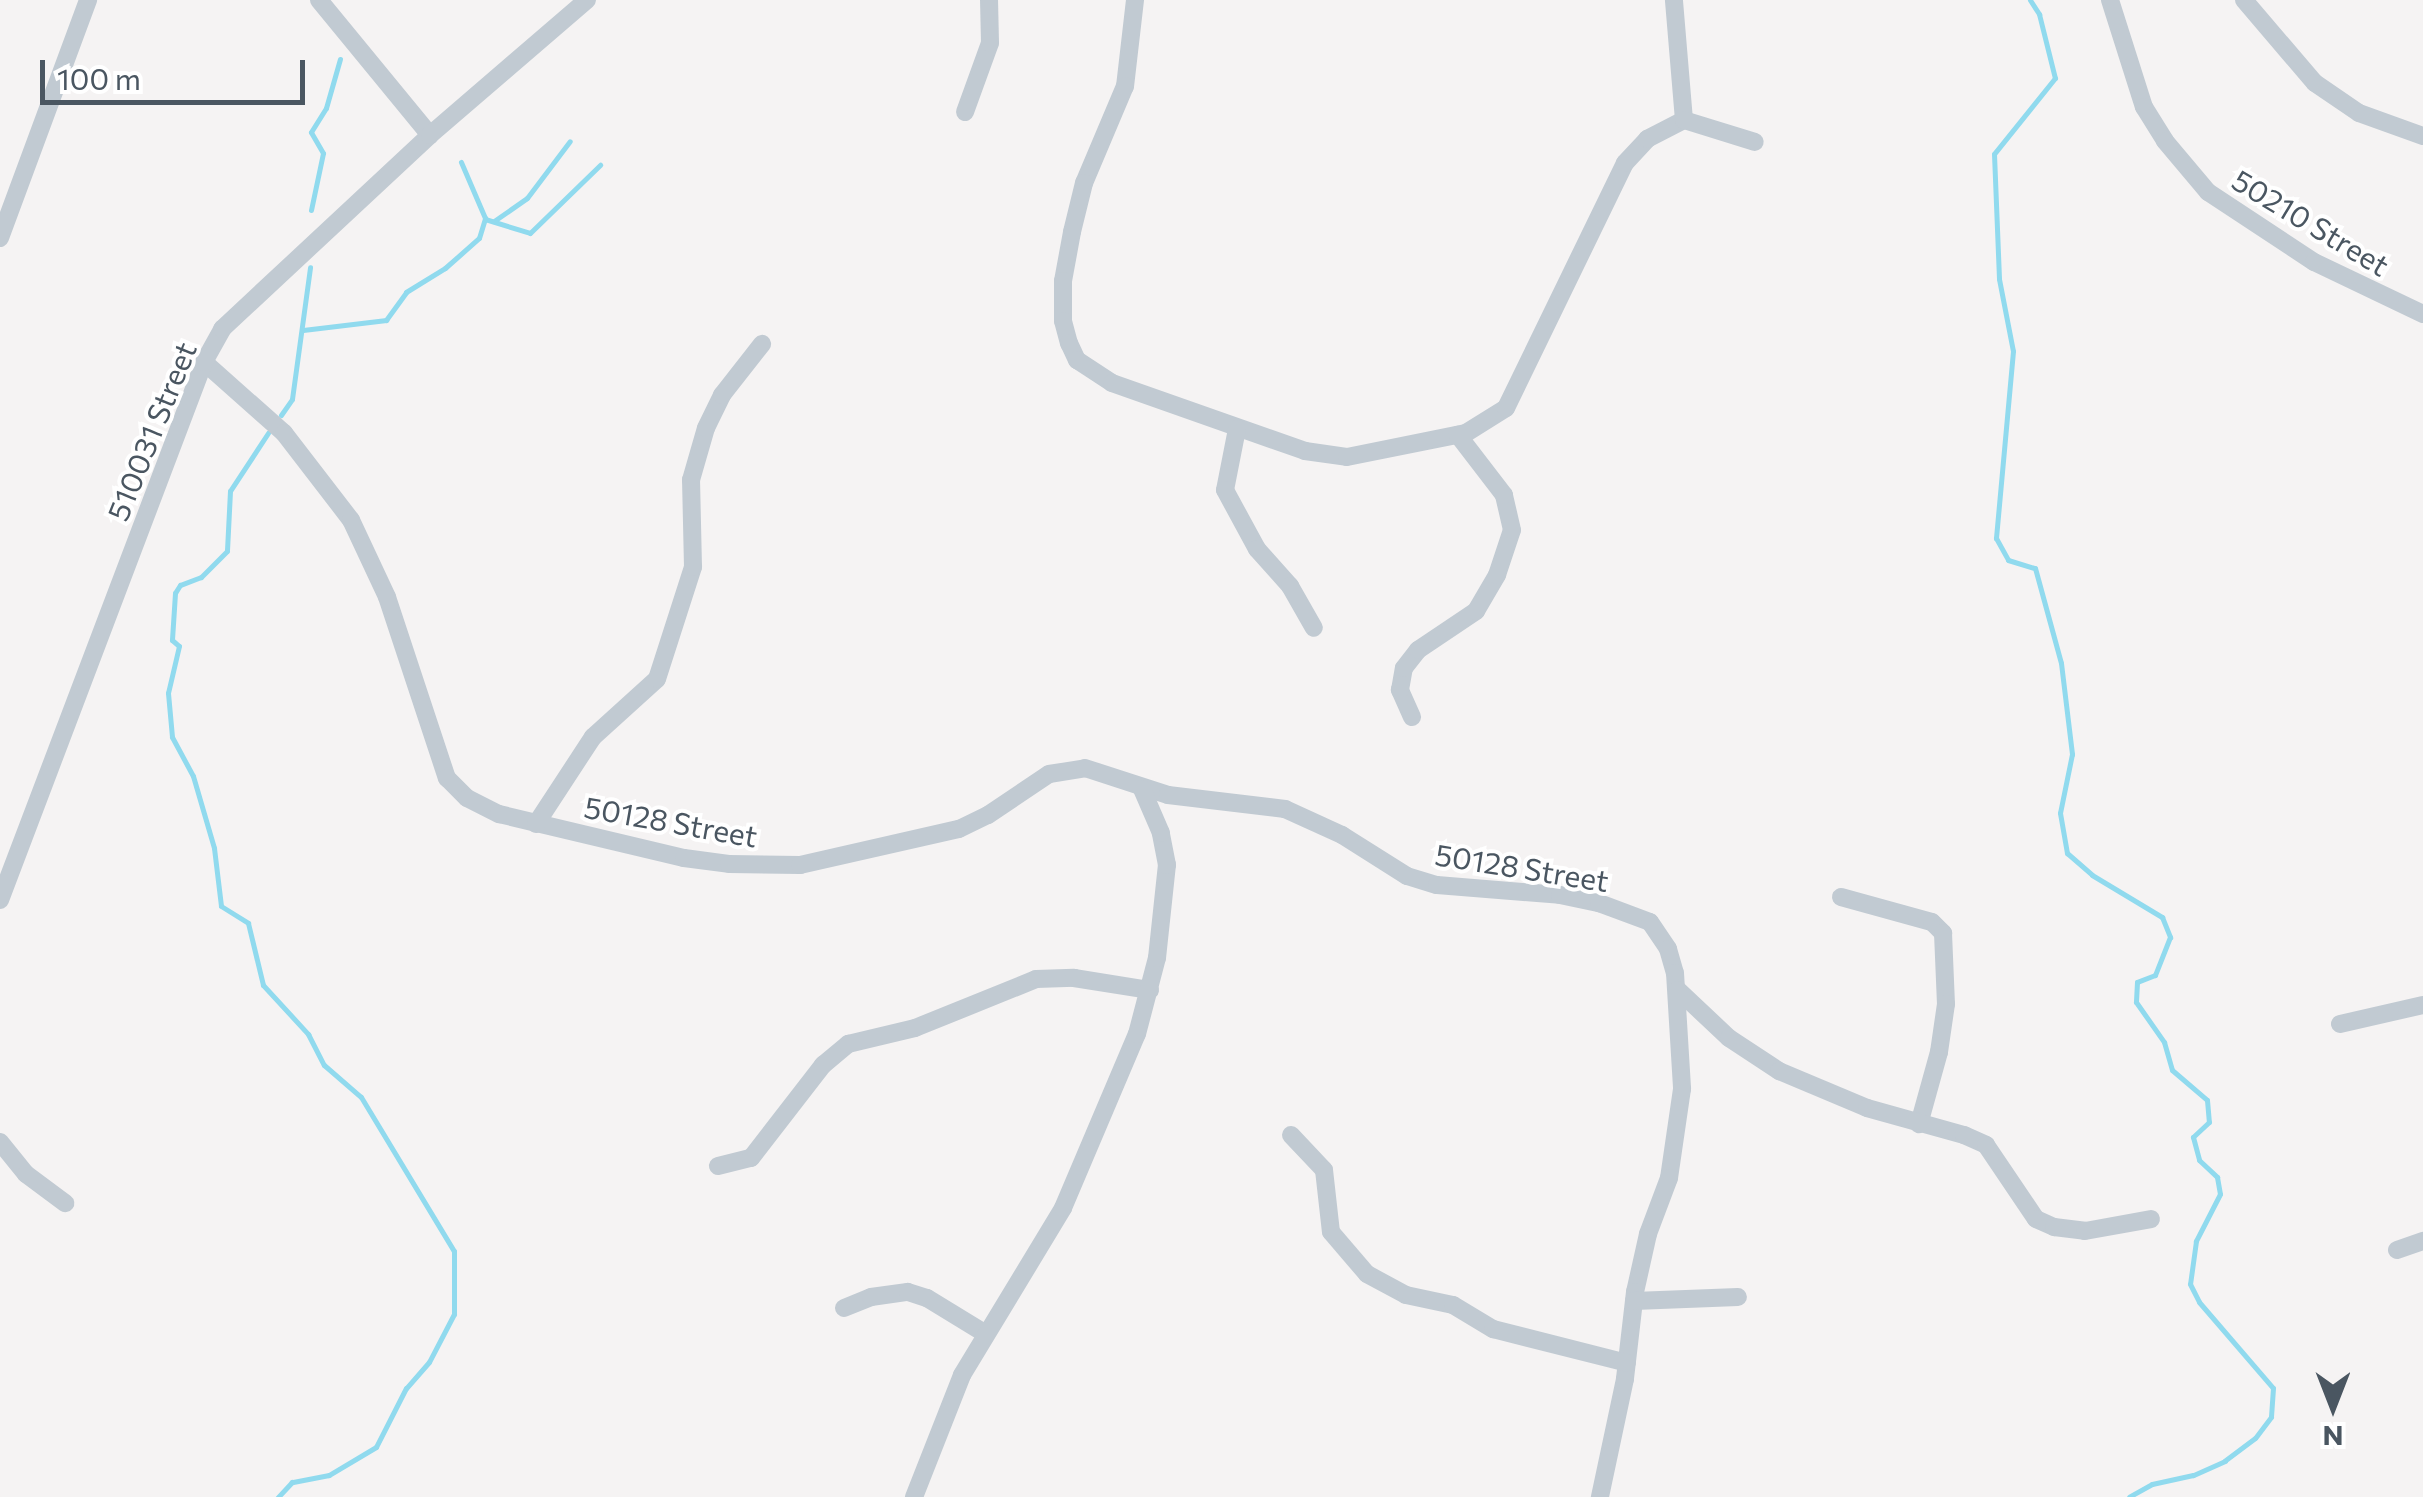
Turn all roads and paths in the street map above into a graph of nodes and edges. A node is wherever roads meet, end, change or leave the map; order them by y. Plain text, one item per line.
1 (88, 0) edge
2 (319, 0) edge
3 (586, 0) edge
4 (990, 0) edge
5 (1135, 0) edge
6 (1674, 0) edge
7 (2110, 0) edge
8 (2244, 0) edge
9 (965, 112) dead end
10 (1684, 120) junction
11 (430, 135) junction
12 (2423, 136) edge
13 (1755, 142) dead end
14 (0, 238) edge
15 (2423, 314) edge
16 (762, 344) dead end
17 (204, 362) junction
18 (1237, 429) junction
19 (1458, 435) junction
20 (1314, 628) dead end
21 (1412, 717) dead end
22 (1142, 789) junction
23 (536, 824) junction
24 (1841, 897) dead end
25 (0, 900) edge
26 (1150, 990) junction
27 (1678, 990) junction
28 (2423, 1005) edge
29 (2340, 1024) dead end
30 (1919, 1124) junction
31 (1291, 1134) dead end
32 (0, 1142) edge
33 (718, 1166) dead end
34 (65, 1203) dead end
35 (2150, 1219) dead end
36 (2423, 1240) edge
37 (2397, 1250) dead end
38 (1738, 1297) dead end
39 (1634, 1301) junction
40 (844, 1308) dead end
41 (986, 1334) junction
42 (1626, 1364) junction
43 (914, 1497) edge
44 (1600, 1497) edge

1 - 14 street
2 - 11 street
3 - 11 street, 510031 Street
4 - 9 street
5 - 18 street
6 - 10 street
7 - 15 street, 50210 Street
8 - 12 street
10 - 13 street
10 - 19 street
11 - 17 street, 510031 Street
16 - 23 street
17 - 23 street, 50128 Street
17 - 25 street, 510031 Street
18 - 19 street
18 - 20 street
19 - 21 street
22 - 23 street, 50128 Street
22 - 26 street
22 - 27 street, 50128 Street
24 - 30 street
26 - 33 street
26 - 41 street
27 - 30 street
27 - 39 street, 50128 Street
28 - 29 street
30 - 35 street
31 - 42 street
32 - 34 street
36 - 37 street
38 - 39 street
39 - 42 street, 50128 Street
40 - 41 street
41 - 43 street
42 - 44 street, 50128 Street

